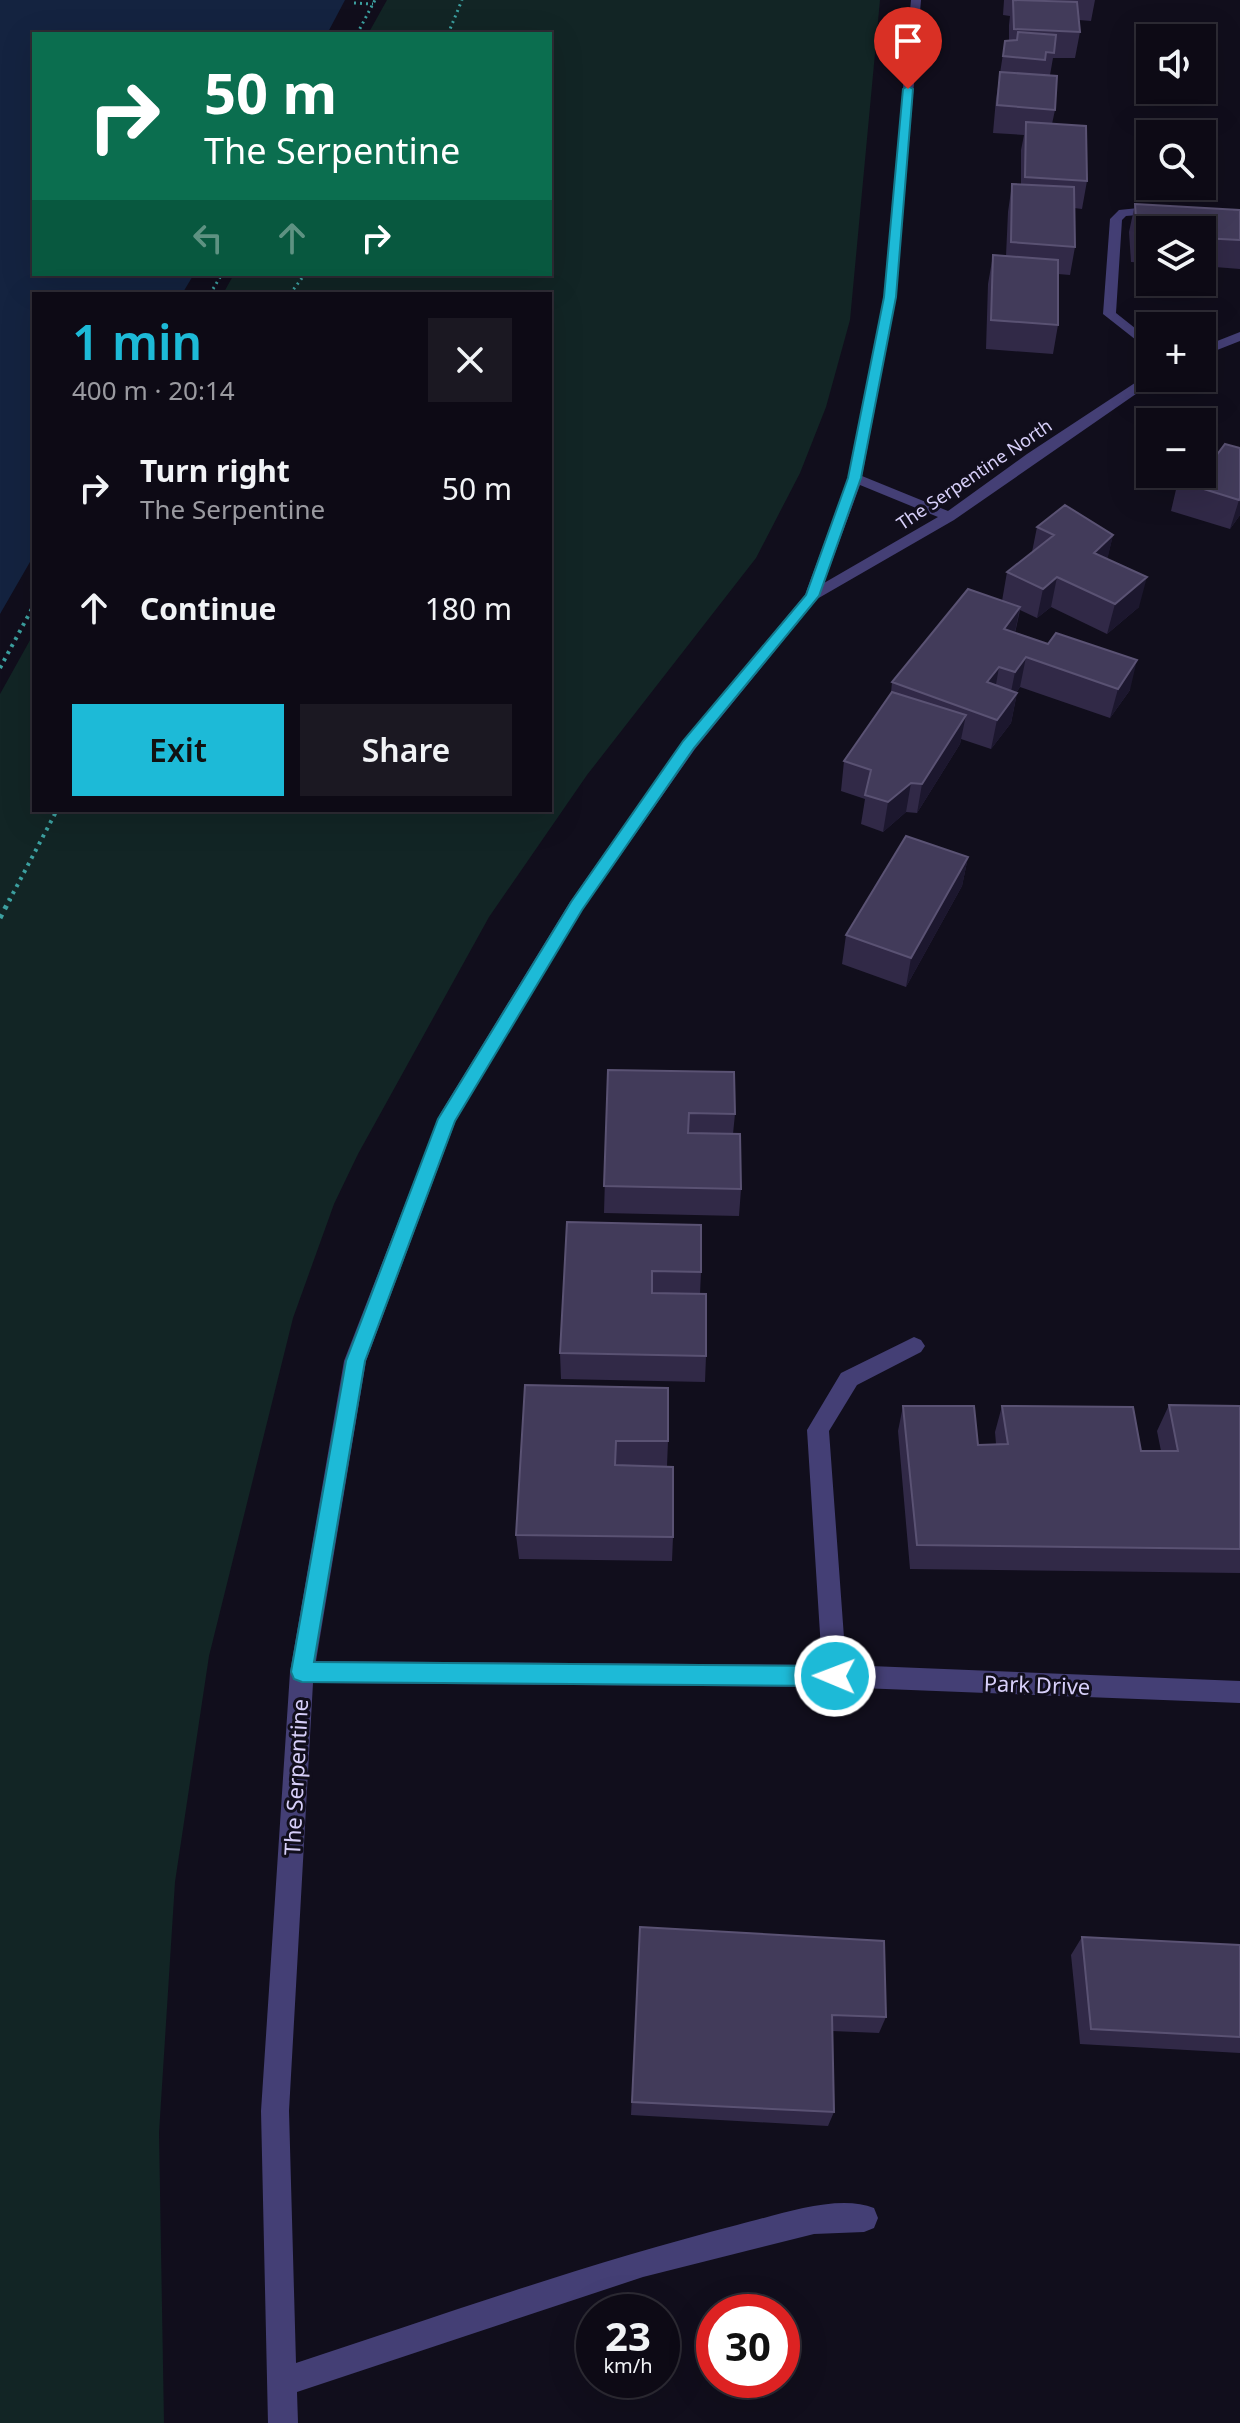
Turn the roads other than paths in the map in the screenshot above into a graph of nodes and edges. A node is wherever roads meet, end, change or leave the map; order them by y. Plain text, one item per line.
1 (916, 0) edge
2 (1168, 211) edge
3 (1136, 336) edge
4 (1240, 336) edge
5 (1216, 346) edge
6 (1136, 389) edge
7 (855, 478) junction
8 (949, 517) junction
9 (812, 596) junction
10 (914, 1346) dead end
11 (302, 1672) junction
12 (835, 1676) junction
13 (1240, 1692) edge
14 (864, 2218) dead end
15 (282, 2382) junction
16 (283, 2423) edge

1 - 7 street
2 - 3 street
4 - 5 street
6 - 8 street, The Serpentine North
7 - 8 street
7 - 9 street
8 - 9 street, The Serpentine North
9 - 11 street, The Serpentine
10 - 12 street
11 - 12 street, Park Drive
11 - 15 street, The Serpentine
12 - 13 street, Park Drive
14 - 15 street
15 - 16 street, The Serpentine

